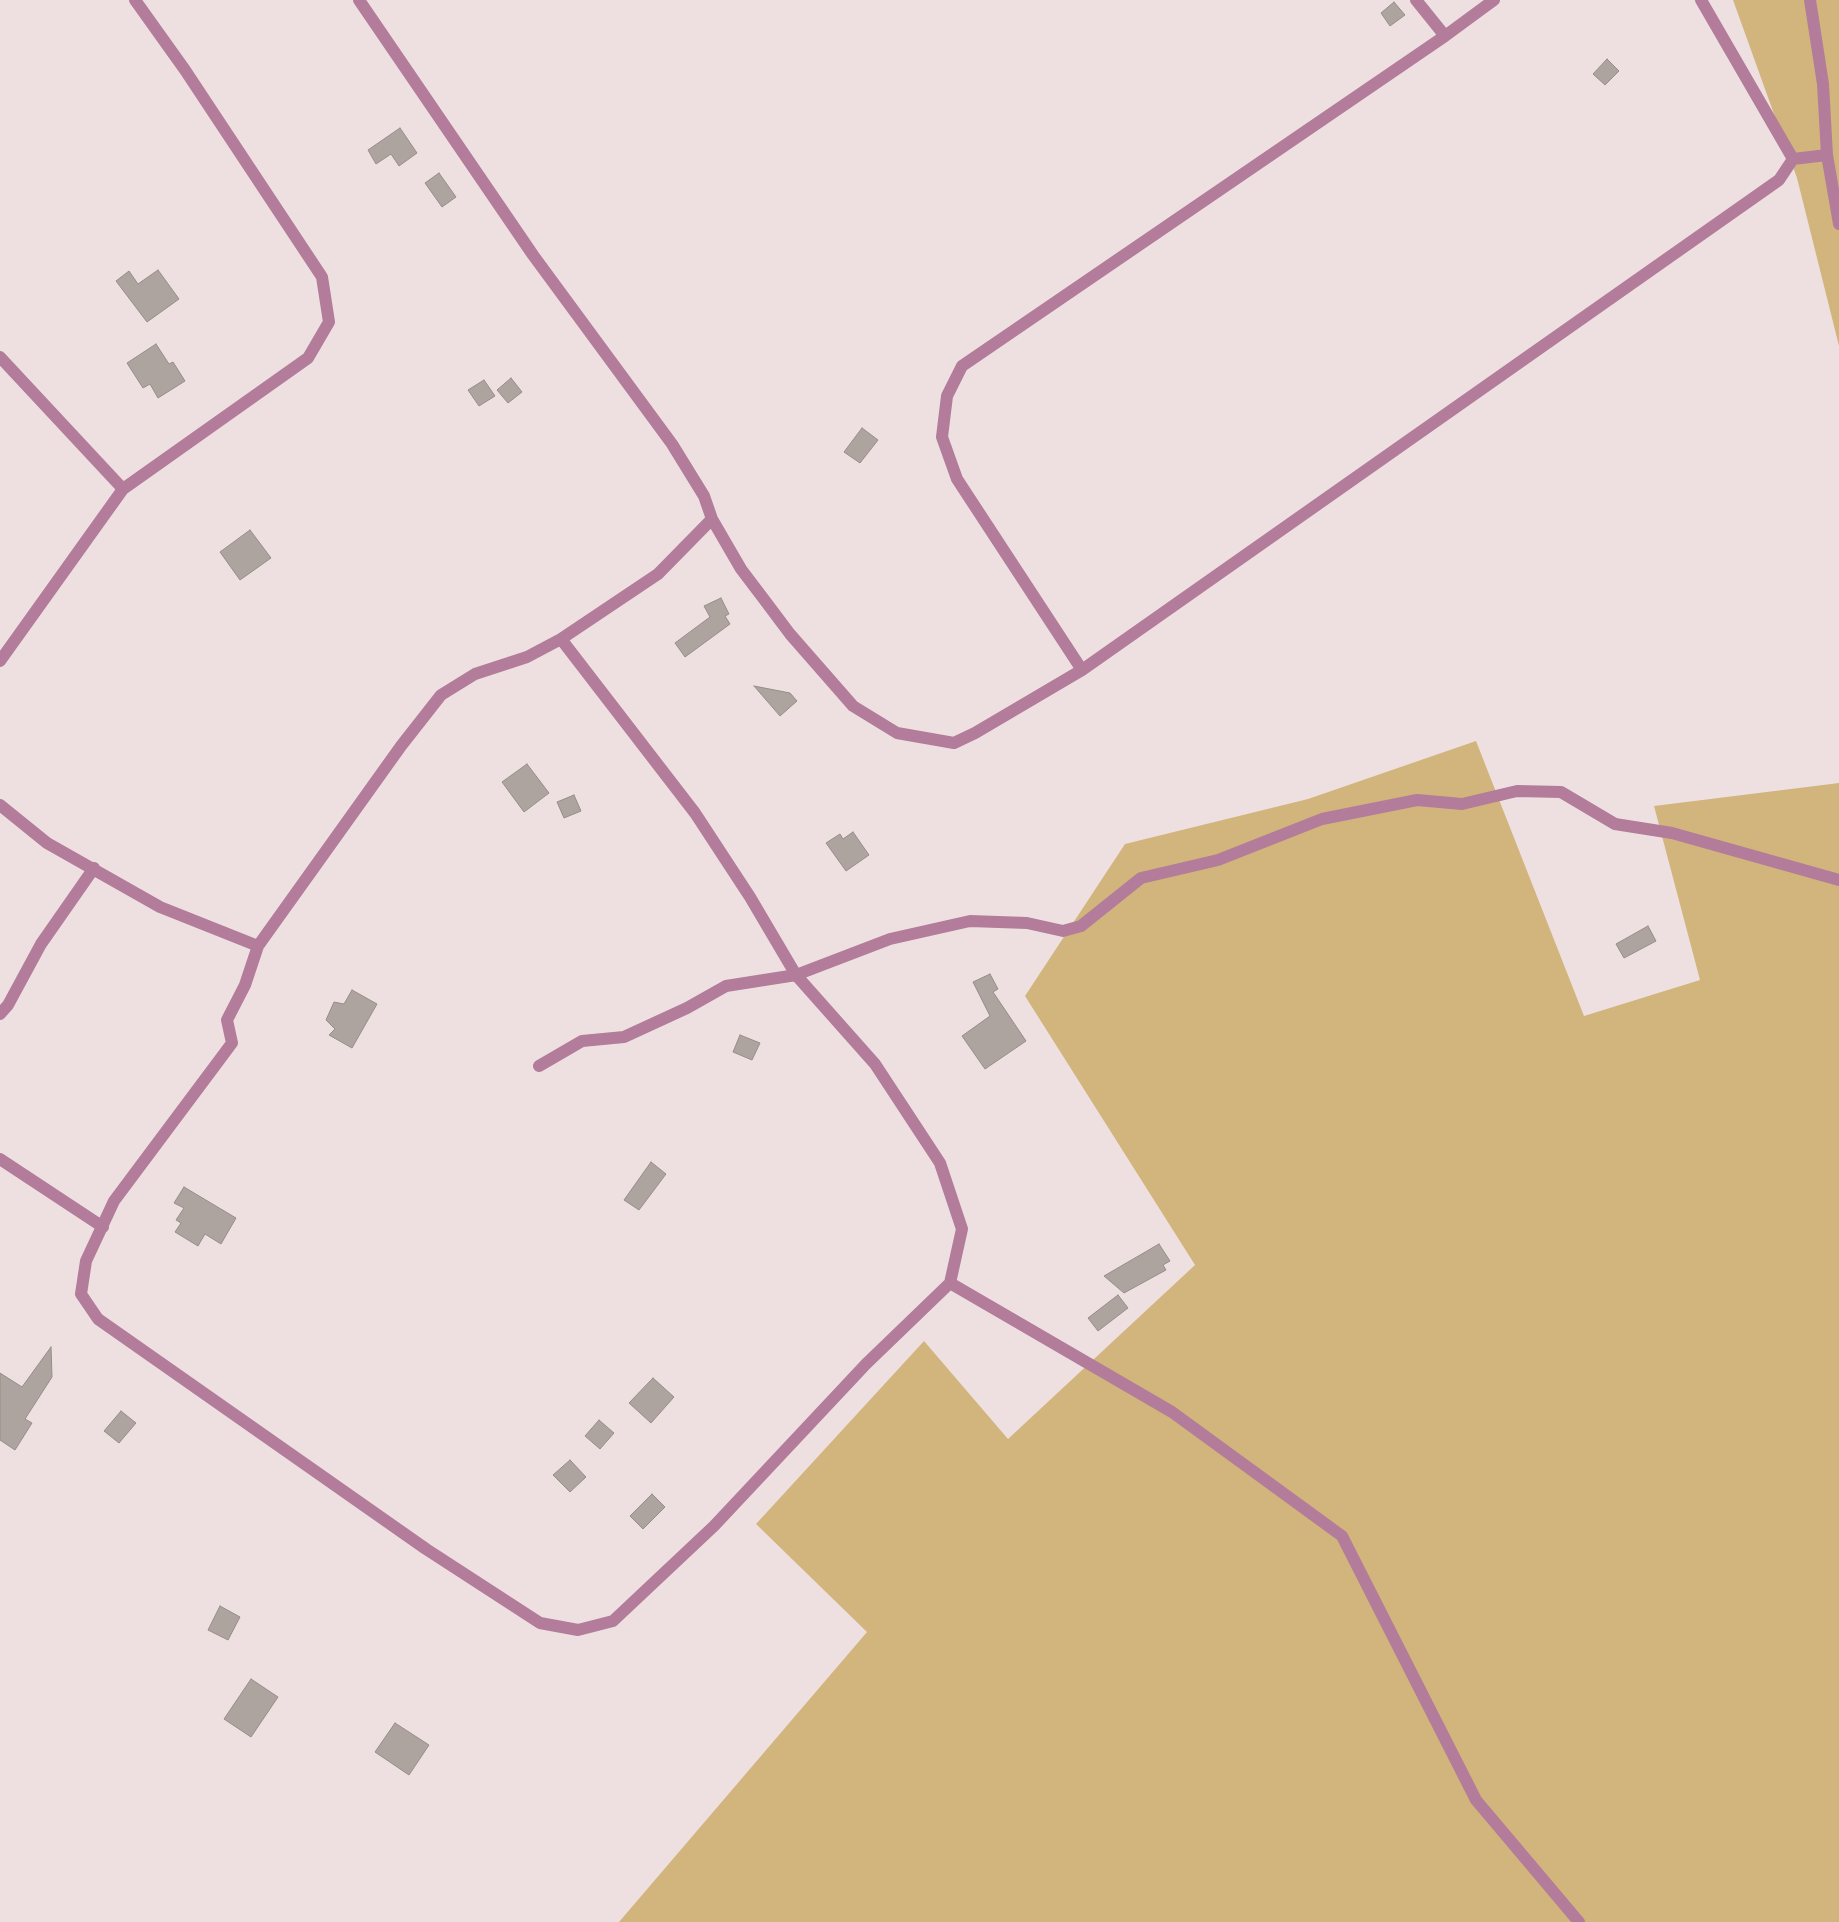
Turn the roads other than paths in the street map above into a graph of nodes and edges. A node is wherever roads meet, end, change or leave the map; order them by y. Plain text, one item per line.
1 (135, 0) edge
2 (359, 0) edge
3 (1416, 0) edge
4 (1494, 0) edge
5 (1701, 0) edge
6 (1810, 0) edge
7 (1445, 36) junction
8 (1828, 156) junction
9 (1794, 159) junction
10 (1839, 224) edge
11 (0, 357) edge
12 (123, 489) junction
13 (712, 518) junction
14 (561, 639) junction
15 (0, 661) edge
16 (1082, 670) junction
17 (0, 805) edge
18 (94, 868) junction
19 (1839, 880) edge
20 (258, 946) junction
21 (796, 975) junction
22 (0, 1014) edge
23 (539, 1066) dead end
24 (0, 1159) edge
25 (103, 1227) junction
26 (950, 1283) junction
27 (1579, 1922) edge

1 - 12 street
2 - 13 street
3 - 7 street
4 - 7 street
5 - 9 street
6 - 8 street
7 - 16 street
8 - 9 street
8 - 10 street
9 - 16 street
11 - 12 street
12 - 15 street
13 - 14 street
13 - 16 street
14 - 20 street
14 - 21 street
17 - 18 street
18 - 20 street
18 - 22 street
19 - 21 street
20 - 25 street
21 - 23 street
21 - 26 street
24 - 25 street
25 - 26 street
26 - 27 street

